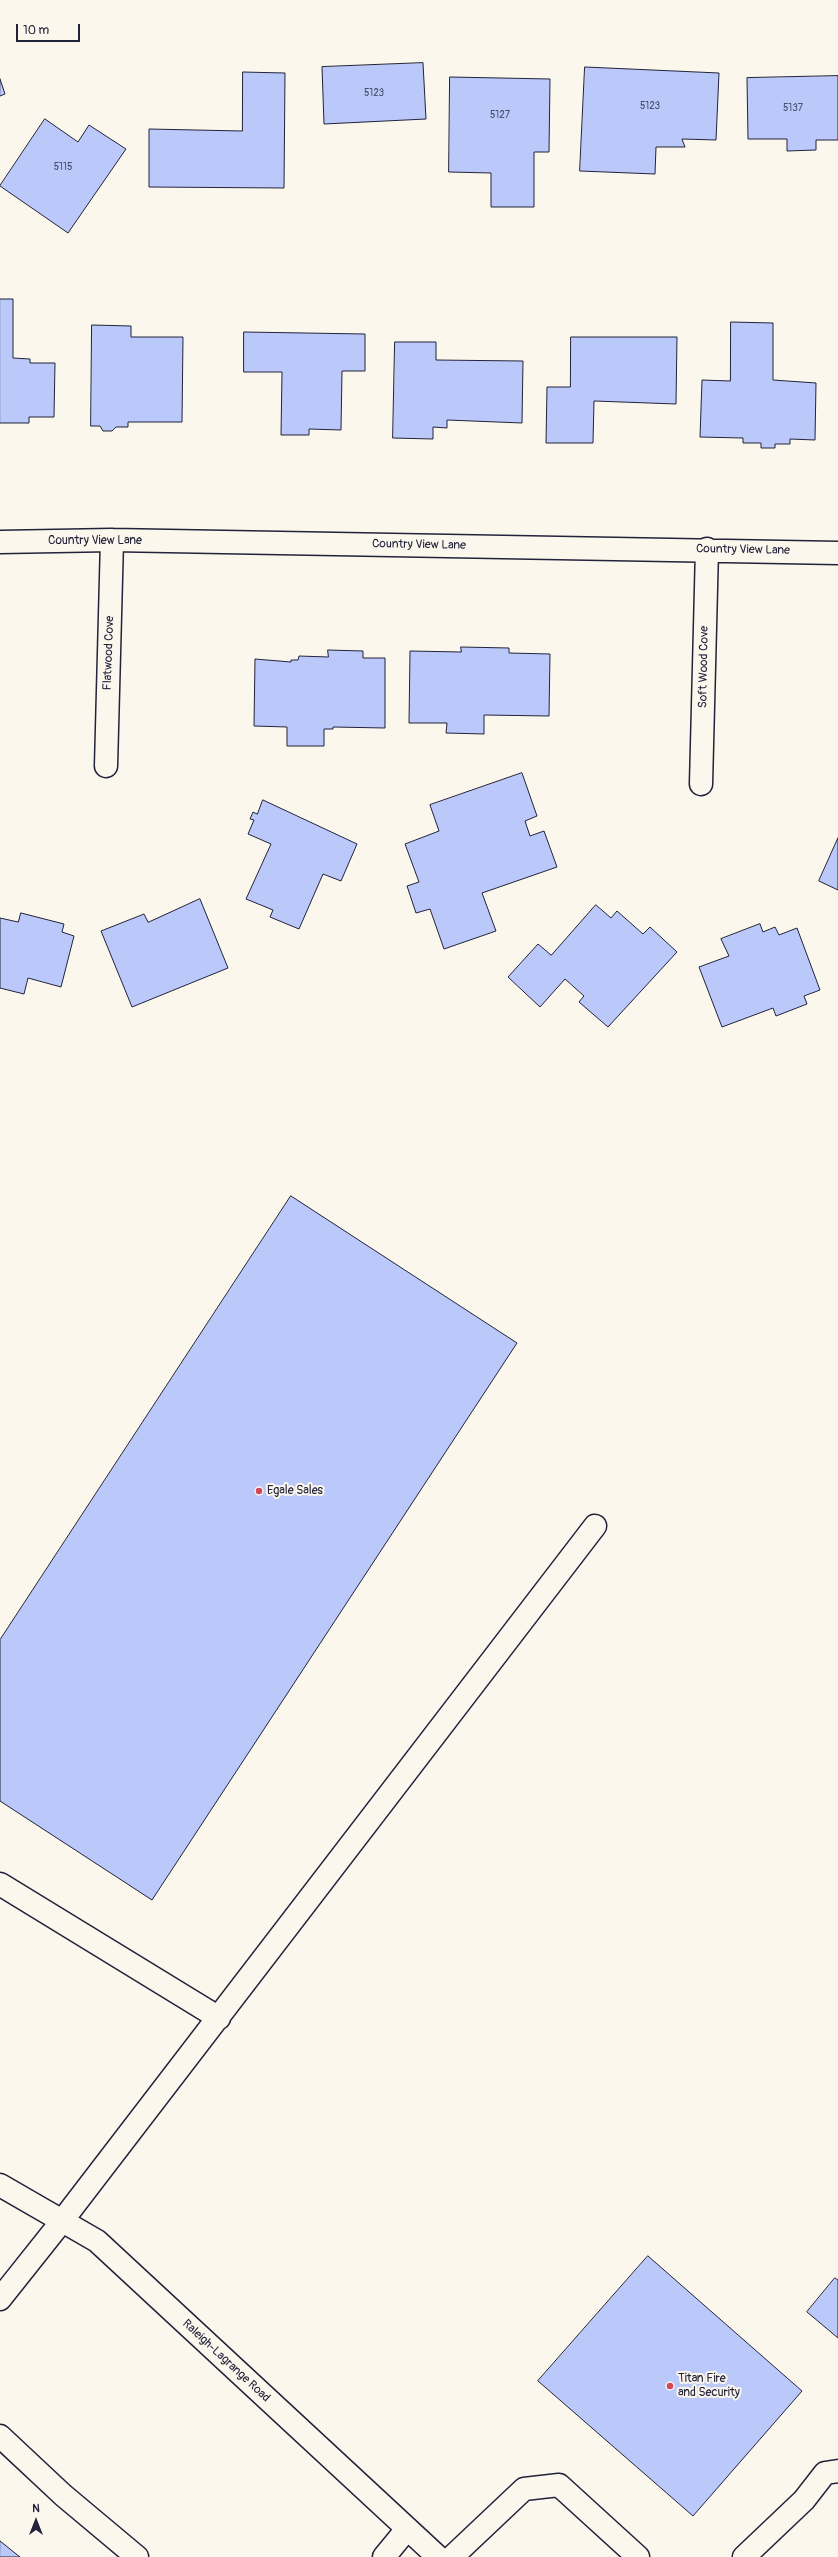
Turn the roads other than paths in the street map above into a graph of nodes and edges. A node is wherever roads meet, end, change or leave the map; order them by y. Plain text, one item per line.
1 (112, 540) junction
2 (0, 542) edge
3 (707, 549) junction
4 (838, 553) edge
5 (106, 766) dead end
6 (701, 784) dead end
7 (595, 1526) dead end
8 (0, 1884) edge
9 (218, 2018) junction
10 (0, 2185) edge
11 (62, 2221) junction
12 (0, 2299) edge
13 (0, 2436) edge
14 (838, 2471) edge
15 (407, 2529) junction
16 (137, 2557) edge
17 (384, 2557) edge
18 (438, 2557) edge
19 (452, 2557) edge
20 (638, 2557) edge
21 (744, 2557) edge

1 - 2 street, Country View Lane
1 - 3 street, Country View Lane
1 - 5 street, Flatwood Cove
3 - 4 street, Country View Lane
3 - 6 street, Soft Wood Cove
7 - 9 street
8 - 9 street
9 - 11 street
10 - 11 street, Raleigh-Lagrange Road
11 - 12 street
11 - 15 street, Raleigh-Lagrange Road
13 - 16 street
14 - 21 street
15 - 17 street
15 - 18 street, Raleigh-Lagrange Road
19 - 20 street

